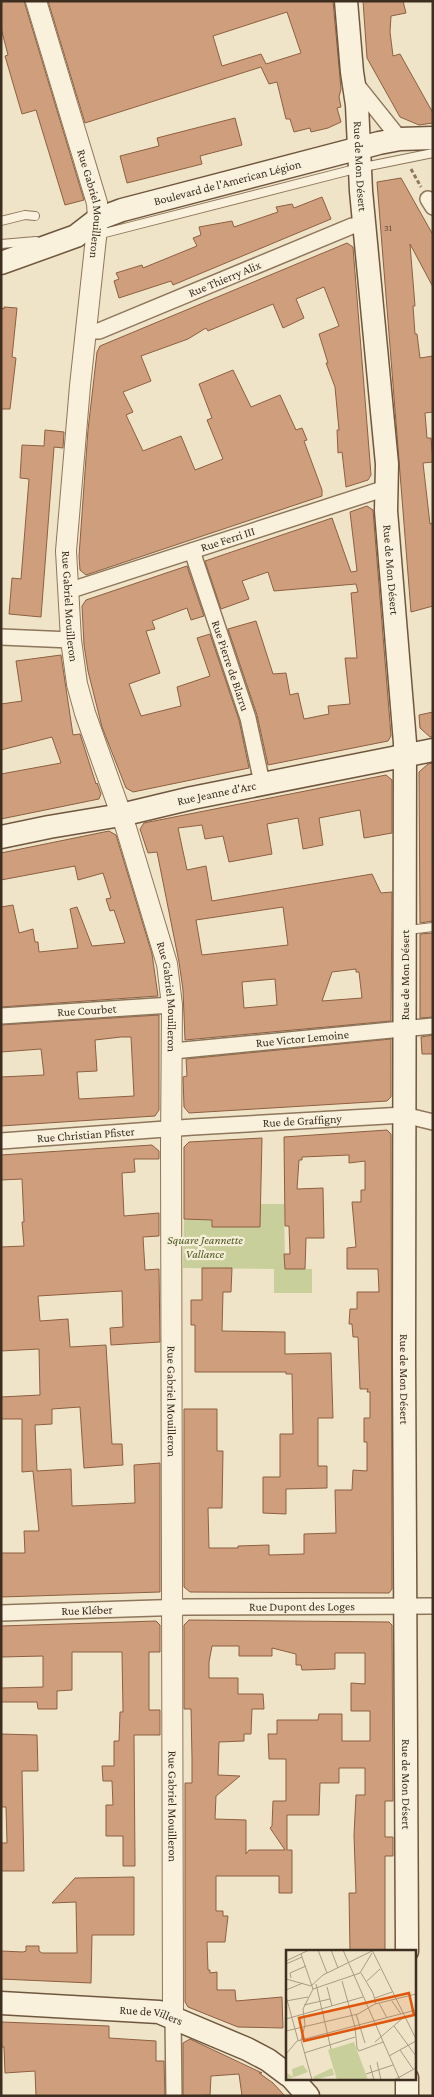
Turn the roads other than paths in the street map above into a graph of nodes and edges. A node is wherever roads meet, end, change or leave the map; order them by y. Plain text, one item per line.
1 (36, 1) edge
2 (346, 1) edge
3 (353, 80) junction
4 (433, 138) edge
5 (400, 139) junction
6 (433, 153) edge
7 (359, 158) junction
8 (30, 214) dead end
9 (1, 221) edge
10 (364, 225) junction
11 (90, 230) junction
12 (2, 256) edge
13 (85, 332) junction
14 (386, 488) junction
15 (192, 551) junction
16 (68, 591) junction
17 (1, 637) edge
18 (71, 640) junction
19 (433, 750) edge
20 (405, 756) junction
21 (260, 774) junction
22 (121, 815) junction
23 (1, 837) edge
24 (433, 927) edge
25 (406, 930) junction
26 (172, 1005) junction
27 (1, 1016) edge
28 (433, 1026) edge
29 (405, 1029) junction
30 (173, 1051) junction
31 (404, 1115) junction
32 (433, 1122) edge
33 (171, 1129) junction
34 (1, 1141) edge
35 (406, 1606) junction
36 (433, 1606) edge
37 (173, 1607) junction
38 (1, 1613) edge
39 (407, 1950) edge
40 (1, 2003) edge
41 (174, 2017) junction
42 (286, 2074) edge
43 (294, 2080) edge
44 (407, 2080) edge
45 (174, 2096) edge
46 (308, 2096) edge
47 (407, 2096) edge

1 - 11 street, Rue Gabriel Mouilleron
2 - 3 main road, Rue de Mon Désert
3 - 5 street
3 - 7 main road, Rue de Mon Désert
4 - 5 main road, Boulevard de l'American Légion
5 - 7 main road, Boulevard de l'American Légion
6 - 7 lane
7 - 10 main road, Rue de Mon Désert
7 - 11 main road, Boulevard de l'American Légion
8 - 9 lane
10 - 13 street, Rue Thierry Alix
10 - 14 main road, Rue de Mon Désert
11 - 12 main road, Boulevard de l'American Légion
11 - 13 street, Rue Gabriel Mouilleron
13 - 16 street, Rue Gabriel Mouilleron
14 - 15 street, Rue Ferri III
14 - 20 main road, Rue de Mon Désert
15 - 16 street, Rue Ferri III
15 - 21 street, Rue Pierre de Blarru
16 - 18 street, Rue Gabriel Mouilleron
17 - 18 street
18 - 22 street, Rue Gabriel Mouilleron
19 - 20 main road, Rue Jeanne d'Arc
20 - 21 main road, Rue Jeanne d'Arc
20 - 25 main road, Rue de Mon Désert
21 - 22 main road, Rue Jeanne d'Arc
22 - 23 main road, Rue Jeanne d'Arc
22 - 26 street, Rue Gabriel Mouilleron
24 - 25 lane
25 - 29 main road, Rue de Mon Désert
26 - 27 street, Rue Courbet
26 - 30 street, Rue Gabriel Mouilleron
28 - 29 street, Rue Victor Lemoine
29 - 30 street, Rue Victor Lemoine
29 - 31 main road, Rue de Mon Désert
30 - 33 street, Rue Gabriel Mouilleron
31 - 32 street, Rue de Graffigny
31 - 33 street, Rue de Graffigny
31 - 35 main road, Rue de Mon Désert
33 - 34 street, Rue Christian Pfister
33 - 37 street, Rue Gabriel Mouilleron
35 - 36 street, Rue Dupont des Loges
35 - 37 street, Rue Dupont des Loges
35 - 39 main road, Rue de Mon Désert
37 - 38 street, Rue Kléber
37 - 41 street, Rue Gabriel Mouilleron
40 - 41 main road, Rue de Villers
41 - 42 main road, Rue de Villers
41 - 45 street
43 - 46 main road
44 - 47 main road

